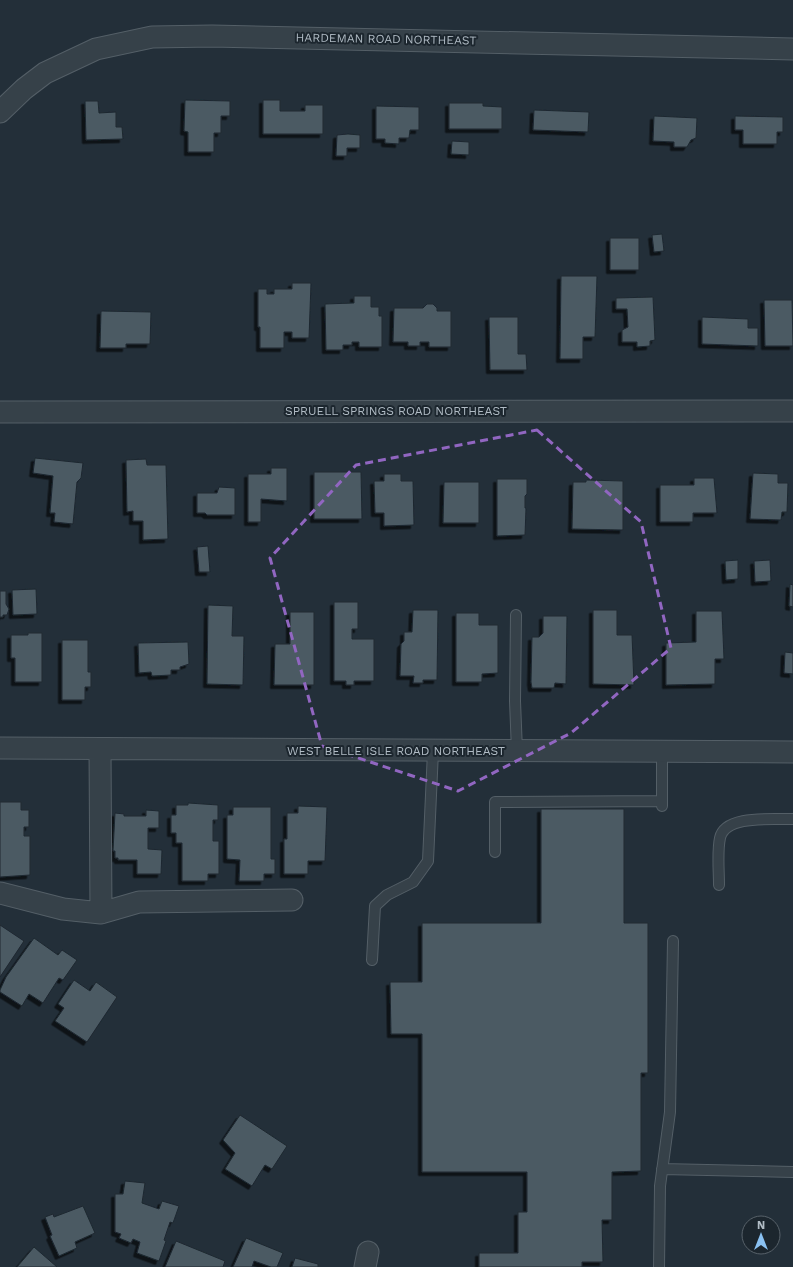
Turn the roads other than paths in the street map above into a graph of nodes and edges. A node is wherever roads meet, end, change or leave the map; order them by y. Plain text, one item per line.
1 (793, 49) edge
2 (0, 112) edge
3 (793, 411) edge
4 (0, 412) edge
5 (516, 615) dead end
6 (0, 748) edge
7 (100, 749) junction
8 (433, 751) junction
9 (517, 751) junction
10 (662, 751) junction
11 (793, 752) edge
12 (793, 819) edge
13 (495, 852) dead end
14 (719, 885) dead end
15 (0, 893) edge
16 (292, 900) dead end
17 (101, 913) junction
18 (672, 941) dead end
19 (372, 960) dead end
20 (662, 1169) junction
21 (793, 1172) edge
22 (659, 1267) edge

1 - 2 street, HARDEMAN ROAD NORTHEAST
3 - 4 street, SPRUELL SPRINGS ROAD NORTHEAST
5 - 9 lane
6 - 7 street, WEST BELLE ISLE ROAD NORTHEAST
7 - 8 street, WEST BELLE ISLE ROAD NORTHEAST
7 - 17 street
8 - 9 street, WEST BELLE ISLE ROAD NORTHEAST
8 - 19 lane
9 - 10 street, WEST BELLE ISLE ROAD NORTHEAST
10 - 11 street, WEST BELLE ISLE ROAD NORTHEAST
10 - 13 lane
12 - 14 lane
15 - 17 street
16 - 17 street
18 - 20 lane
20 - 21 lane
20 - 22 lane

